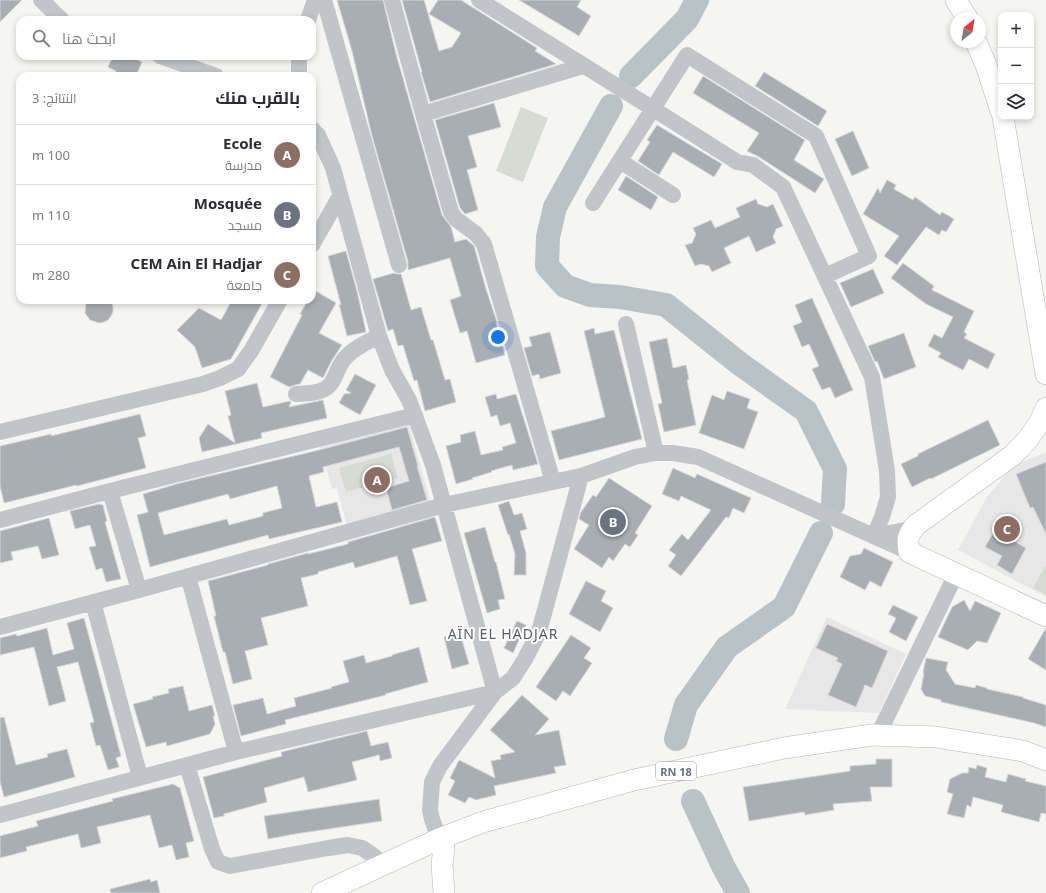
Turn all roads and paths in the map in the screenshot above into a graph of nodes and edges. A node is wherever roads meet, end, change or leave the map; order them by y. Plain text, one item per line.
1 (40, 0) edge
2 (315, 0) edge
3 (324, 0) edge
4 (392, 0) edge
5 (479, 0) edge
6 (956, 0) edge
7 (963, 12) edge
8 (58, 16) edge
9 (309, 16) edge
10 (979, 48) edge
11 (171, 60) edge
12 (299, 60) edge
13 (583, 66) junction
14 (205, 72) edge
15 (299, 72) edge
16 (998, 101) edge
17 (654, 108) junction
18 (423, 114) junction
19 (1004, 120) edge
20 (316, 133) edge
21 (620, 161) junction
22 (673, 195) dead end
23 (340, 196) junction
24 (593, 203) dead end
25 (316, 238) edge
26 (398, 265) dead end
27 (825, 276) junction
28 (278, 304) edge
29 (626, 324) dead end
30 (379, 336) junction
31 (1046, 374) edge
32 (296, 394) dead end
33 (1046, 408) edge
34 (415, 415) junction
35 (0, 432) edge
36 (656, 453) junction
37 (581, 476) junction
38 (553, 482) junction
39 (110, 491) junction
40 (444, 505) junction
41 (0, 520) edge
42 (916, 526) junction
43 (874, 536) junction
44 (910, 552) junction
45 (956, 574) junction
46 (188, 576) junction
47 (139, 590) junction
48 (94, 602) junction
49 (1046, 616) edge
50 (0, 626) edge
51 (495, 692) junction
52 (878, 735) junction
53 (236, 752) junction
54 (1046, 760) edge
55 (187, 765) junction
56 (140, 777) junction
57 (0, 816) edge
58 (438, 839) junction
59 (384, 864) junction
60 (322, 893) edge
61 (444, 893) edge

1 - 8 street
2 - 9 street
3 - 26 street
4 - 18 street
5 - 13 street
6 - 7 main road
10 - 16 main road
11 - 14 street
12 - 15 street
13 - 17 street
13 - 18 street
17 - 21 street
17 - 27 street
17 - 27 street
18 - 38 street
19 - 31 main road
20 - 23 street
21 - 22 street
21 - 24 street
23 - 25 street
23 - 30 street
27 - 43 street
28 - 35 street
29 - 36 street
30 - 32 street
30 - 34 street
33 - 42 main road
34 - 39 street
34 - 40 street
36 - 37 street
36 - 43 street
37 - 38 street
37 - 51 street
38 - 40 street
39 - 41 street
39 - 47 street
40 - 46 street
40 - 51 street
42 - 43 street
42 - 44 main road
43 - 44 street
44 - 45 main road
45 - 49 main road
45 - 52 street
46 - 47 street
46 - 53 street
47 - 48 street
48 - 50 street
48 - 56 street
51 - 53 street
51 - 58 street
52 - 54 main road, RN 18
52 - 58 main road, RN 18
53 - 55 street
55 - 56 street
55 - 59 street
56 - 57 street
58 - 59 main road, RN 18
58 - 61 main road
59 - 60 main road, RN 18

